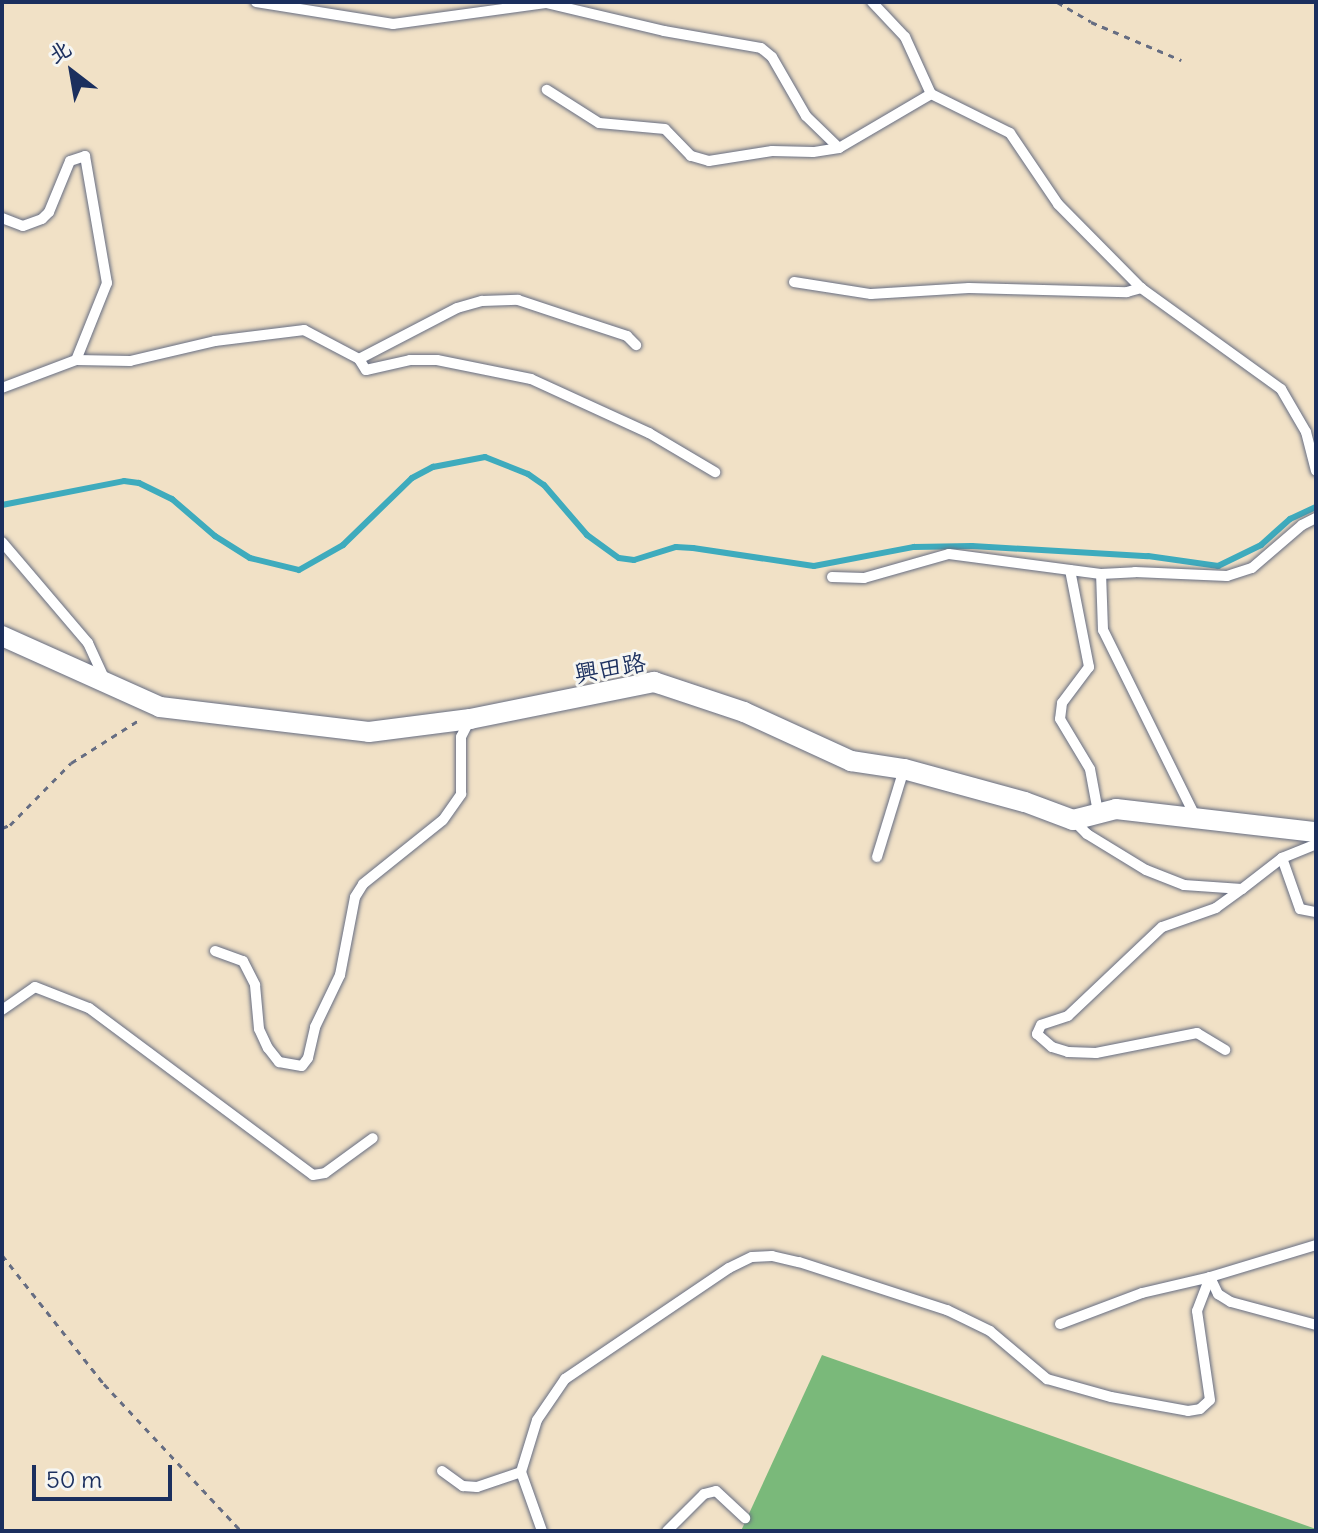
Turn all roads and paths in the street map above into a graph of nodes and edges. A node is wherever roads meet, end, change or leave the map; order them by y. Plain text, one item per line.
1 (256, 2) edge
2 (872, 2) edge
3 (1057, 2) edge
4 (1181, 60) dead end
5 (547, 90) dead end
6 (931, 94) junction
7 (839, 148) junction
8 (2, 218) edge
9 (794, 282) dead end
10 (1141, 288) junction
11 (636, 345) dead end
12 (359, 359) junction
13 (76, 360) junction
14 (2, 388) edge
15 (1316, 471) edge
16 (715, 472) dead end
17 (1316, 518) edge
18 (2, 542) edge
19 (1070, 570) junction
20 (1101, 574) junction
21 (832, 577) dead end
22 (2, 636) edge
23 (108, 685) junction
24 (160, 707) junction
25 (470, 719) junction
26 (904, 769) junction
27 (1098, 812) junction
28 (1197, 819) junction
29 (1073, 820) junction
30 (2, 828) edge
31 (1316, 832) edge
32 (1316, 844) edge
33 (877, 857) dead end
34 (1282, 858) junction
35 (1242, 889) junction
36 (1316, 912) edge
37 (215, 951) dead end
38 (2, 1010) edge
39 (1225, 1050) dead end
40 (373, 1138) dead end
41 (1316, 1245) edge
42 (2, 1255) edge
43 (1210, 1277) junction
44 (1060, 1324) dead end
45 (1316, 1325) edge
46 (442, 1471) dead end
47 (521, 1472) junction
48 (745, 1518) dead end
49 (241, 1531) edge
50 (542, 1531) edge
51 (667, 1531) edge

1 - 7 lane
2 - 6 lane
3 - 4 path
5 - 7 lane
6 - 7 lane
6 - 10 lane
8 - 13 lane
9 - 10 lane
10 - 15 lane
11 - 12 lane
12 - 13 lane
12 - 16 lane
13 - 14 lane
17 - 20 lane
18 - 23 lane
19 - 20 lane
19 - 21 lane
19 - 27 lane
20 - 28 lane
22 - 23 street, 興田路
23 - 24 street, 興田路
24 - 25 street, 興田路
24 - 30 path
25 - 26 street, 興田路
25 - 37 lane
26 - 29 street, 興田路
26 - 33 lane
27 - 28 street
27 - 29 street
28 - 31 street
29 - 35 lane
32 - 34 lane
34 - 35 lane
34 - 36 lane
35 - 39 lane
38 - 40 lane
41 - 43 lane
42 - 49 path
43 - 44 lane
43 - 45 lane
43 - 47 lane
46 - 47 lane
47 - 50 lane
48 - 51 lane

